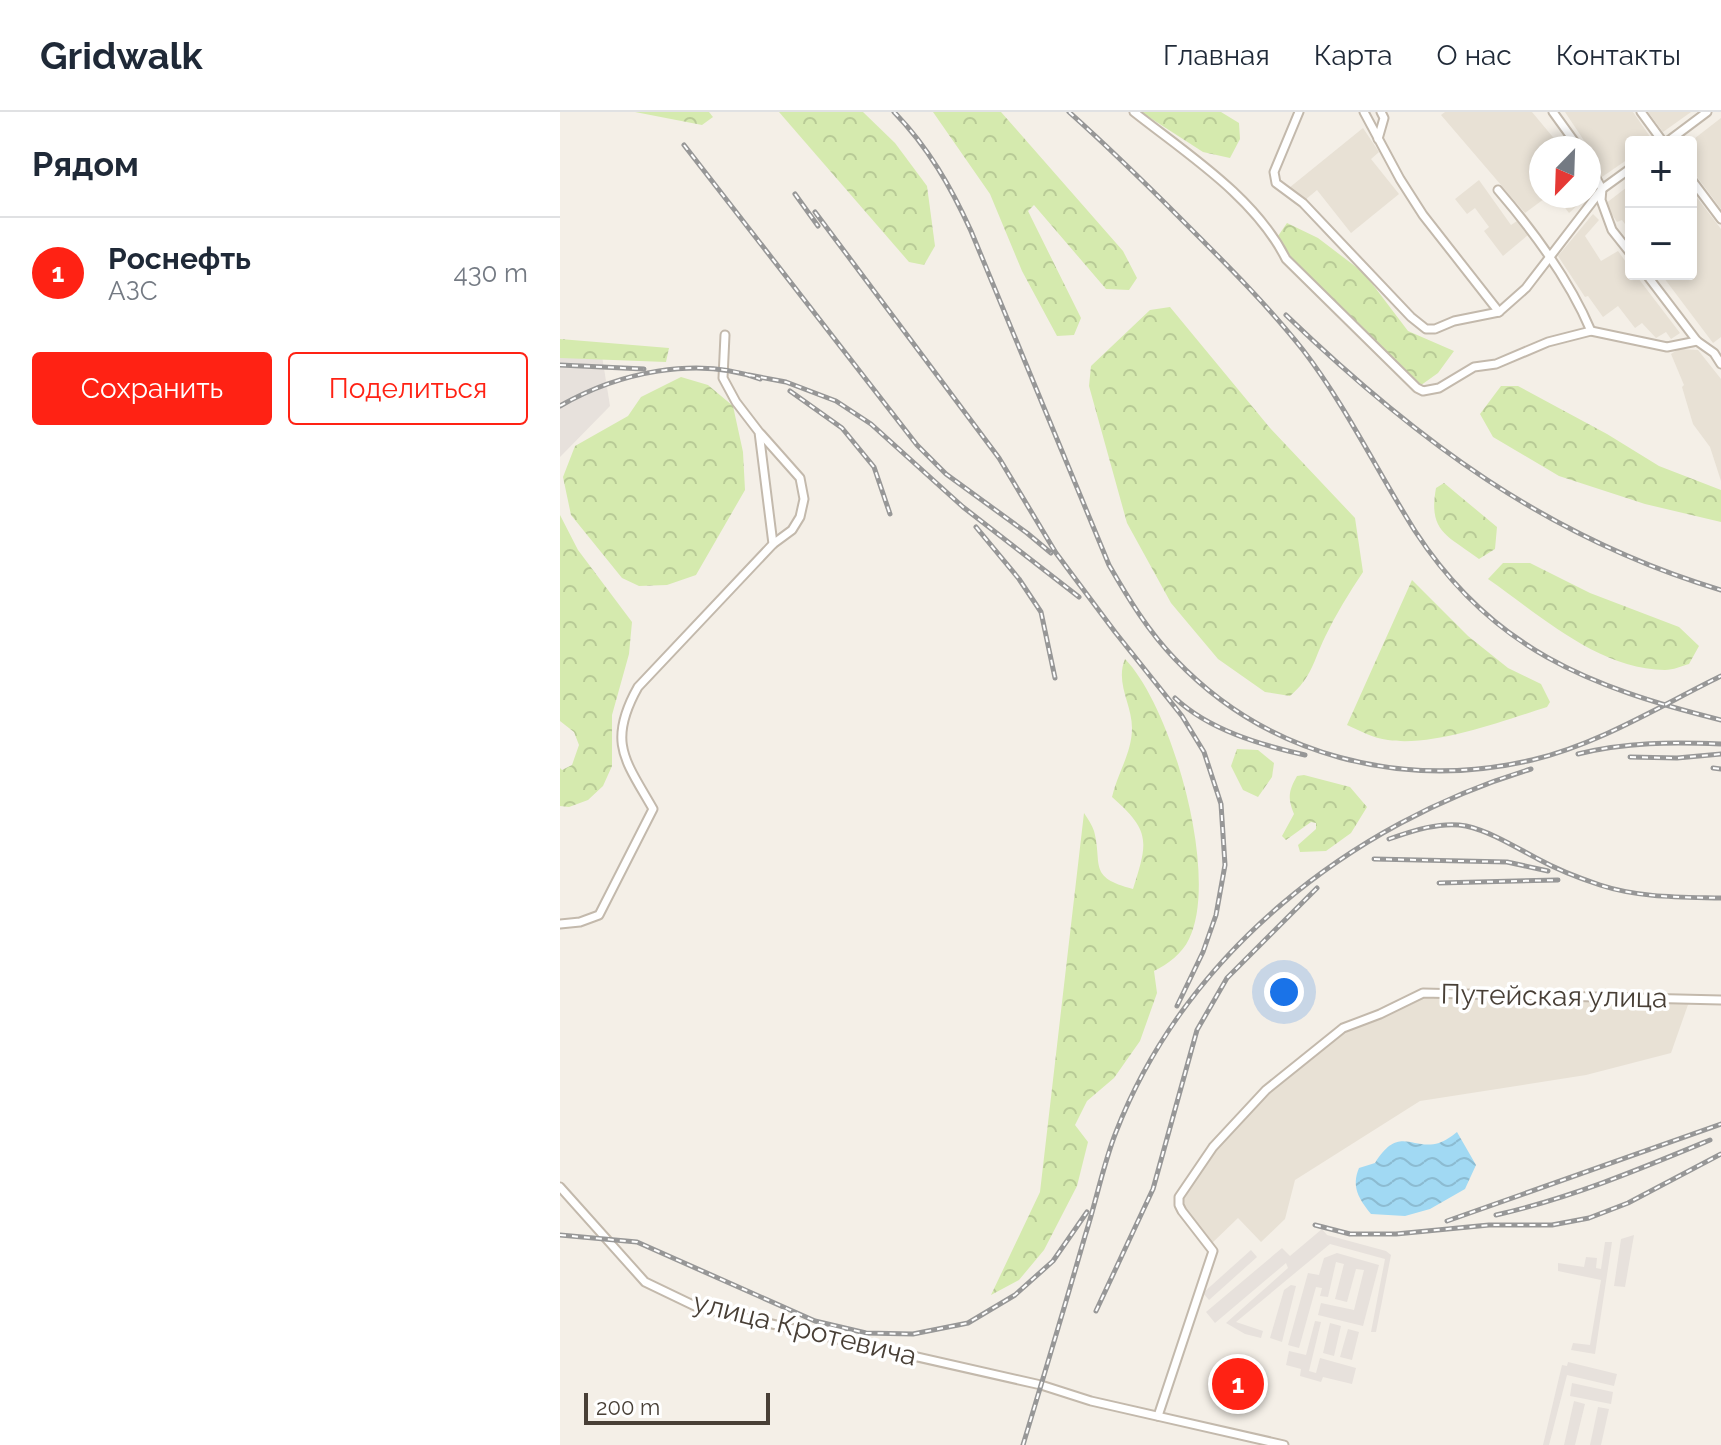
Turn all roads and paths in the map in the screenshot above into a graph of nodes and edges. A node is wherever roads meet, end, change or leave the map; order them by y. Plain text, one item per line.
1 (1134, 112) edge
2 (1299, 112) edge
3 (1364, 112) edge
4 (1381, 112) edge
5 (1553, 112) edge
6 (1641, 112) edge
7 (1707, 112) edge
8 (1570, 136) edge
9 (1660, 136) edge
10 (1673, 136) edge
11 (1378, 139) junction
12 (1625, 172) edge
13 (1697, 187) edge
14 (1602, 189) junction
15 (1498, 190) dead end
16 (1721, 219) edge
17 (1625, 246) edge
18 (1549, 258) junction
19 (1651, 280) edge
20 (1499, 312) junction
21 (1591, 331) junction
22 (725, 335) dead end
23 (1697, 341) junction
24 (1718, 351) edge
25 (1721, 364) edge
26 (759, 432) junction
27 (773, 544) junction
28 (560, 924) edge
29 (1721, 1000) edge
30 (560, 1187) edge
31 (1158, 1416) junction
32 (1284, 1445) edge

1 - 21 street
2 - 20 street
3 - 11 street
4 - 11 street
5 - 8 street
6 - 9 street
7 - 10 street
11 - 20 street
12 - 14 street
13 - 16 street
14 - 17 street
14 - 18 street
15 - 18 street
18 - 20 street
18 - 21 street
19 - 23 street
21 - 23 street
22 - 26 street
23 - 24 street
24 - 25 street
26 - 27 street
26 - 27 street
27 - 28 street
29 - 31 street, Путейская улица
30 - 31 street, улица Кротевича
31 - 32 street, улица Кротевича

